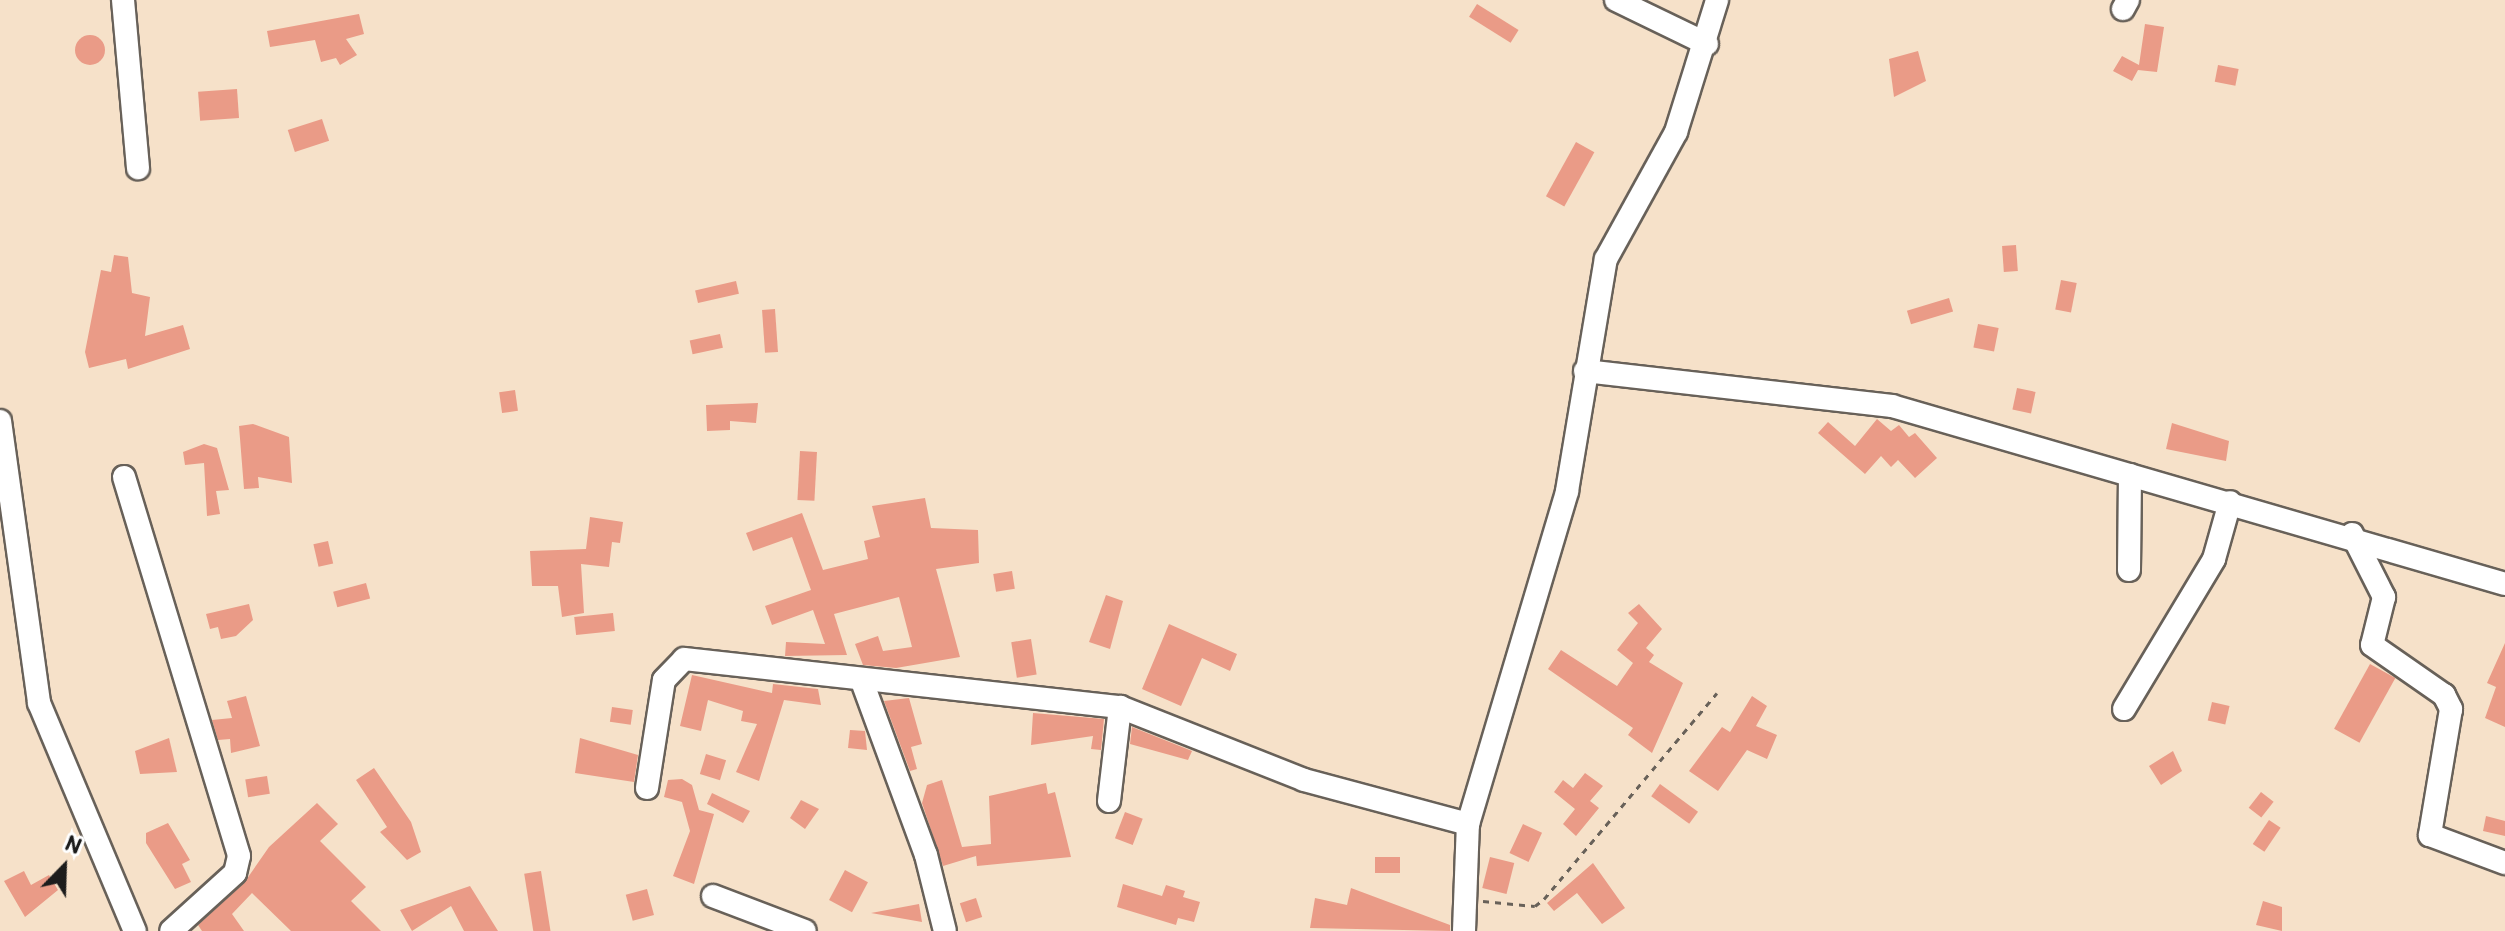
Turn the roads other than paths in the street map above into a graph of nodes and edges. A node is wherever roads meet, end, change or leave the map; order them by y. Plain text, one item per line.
1 (123, 0) edge
2 (1616, 0) edge
3 (1717, 0) edge
4 (1707, 44) junction
5 (138, 168) dead end
6 (1585, 371) junction
7 (0, 421) edge
8 (2130, 475) junction
9 (124, 477) dead end
10 (2230, 502) junction
11 (2352, 534) junction
12 (2129, 570) dead end
13 (2505, 584) edge
14 (863, 684) junction
15 (1120, 707) junction
16 (2124, 709) dead end
17 (647, 788) dead end
18 (1109, 801) dead end
19 (1468, 824) junction
20 (2505, 863) edge
21 (713, 896) dead end
22 (181, 928) edge
23 (135, 931) edge
24 (805, 931) edge
25 (945, 931) edge
26 (1464, 931) edge

1 - 5 street
2 - 4 street
3 - 4 street
4 - 6 street
6 - 8 street
6 - 19 street
7 - 23 street
8 - 10 street
8 - 12 street
9 - 22 street
10 - 11 street
10 - 16 street
11 - 13 street
11 - 20 street
14 - 15 street
14 - 17 street
14 - 25 street
15 - 18 street
15 - 19 street
19 - 26 street
21 - 24 street

